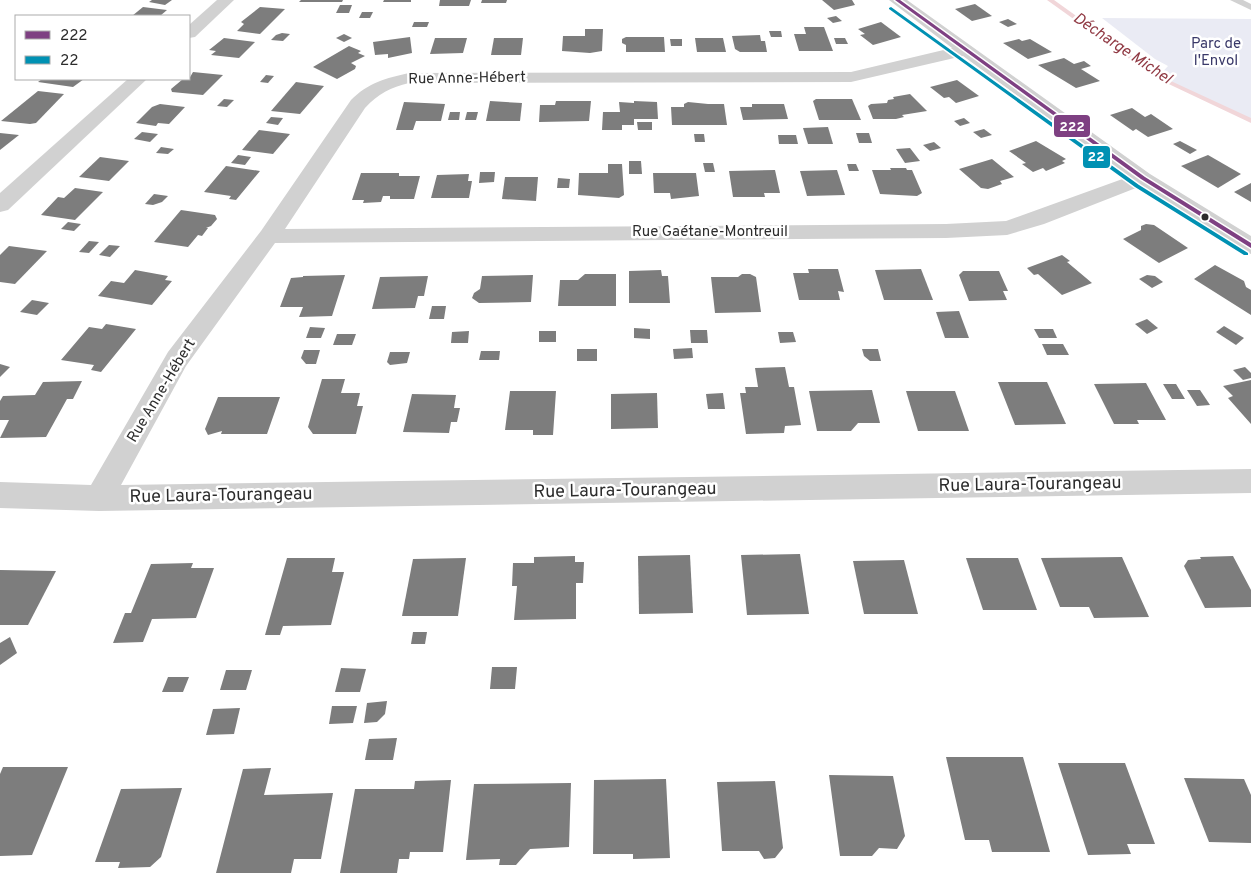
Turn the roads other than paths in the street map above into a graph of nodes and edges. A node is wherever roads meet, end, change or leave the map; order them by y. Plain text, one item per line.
1 (226, 0) edge
2 (897, 0) edge
3 (1237, 0) edge
4 (1251, 7) edge
5 (190, 31) edge
6 (964, 50) junction
7 (137, 80) edge
8 (1143, 178) junction
9 (0, 205) edge
10 (269, 236) junction
11 (1251, 246) edge
12 (1251, 481) edge
13 (0, 495) edge
14 (99, 498) junction

1 - 5 street
2 - 6 street
3 - 4 lane
6 - 8 street
6 - 10 street, Rue Anne-Hébert
7 - 9 street
8 - 10 street, Rue Gaétane-Montreuil
8 - 11 street
10 - 14 street, Rue Anne-Hébert
12 - 14 street, Rue Laura-Tourangeau
13 - 14 street, Rue Laura-Tourangeau

